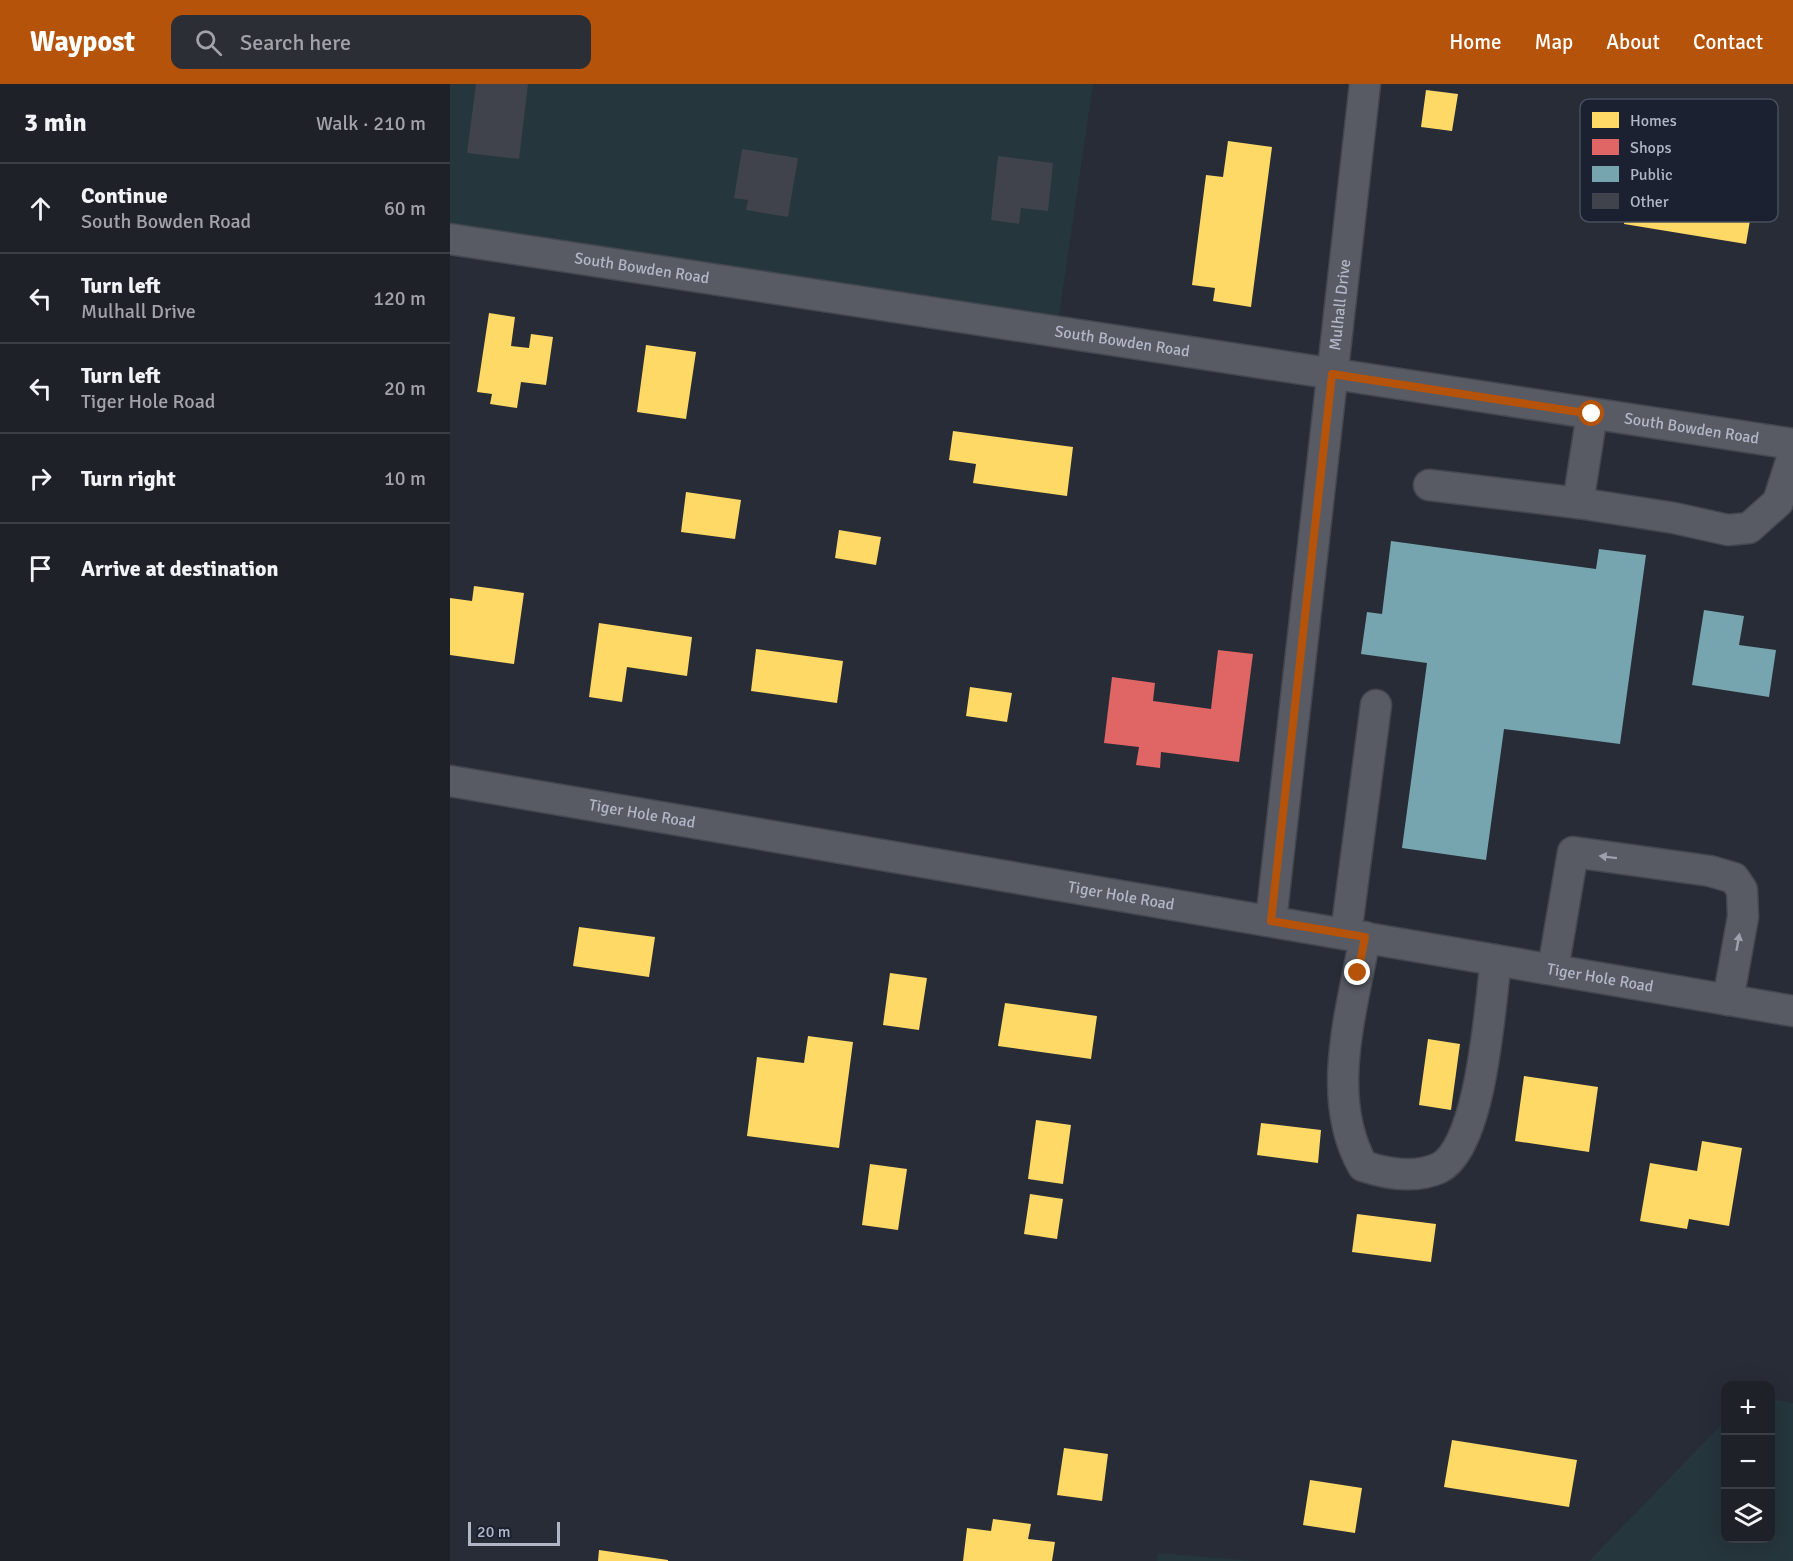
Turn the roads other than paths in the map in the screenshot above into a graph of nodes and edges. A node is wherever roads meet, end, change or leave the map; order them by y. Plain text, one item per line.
1 (1365, 84) edge
2 (450, 239) edge
3 (1332, 374) junction
4 (1592, 414) junction
5 (1793, 444) edge
6 (1793, 455) edge
7 (1429, 485) dead end
8 (1578, 503) junction
9 (1376, 705) dead end
10 (450, 781) edge
11 (1271, 921) junction
12 (1356, 935) junction
13 (1496, 960) junction
14 (1553, 969) junction
15 (1728, 1000) junction
16 (1793, 1011) edge

1 - 3 street, Mulhall Drive
2 - 3 street, South Bowden Road
3 - 4 street, South Bowden Road
3 - 11 street, Mulhall Drive
4 - 5 street, South Bowden Road
4 - 8 street
6 - 8 street
7 - 8 street
9 - 12 street
10 - 11 street, Tiger Hole Road
11 - 12 street, Tiger Hole Road
12 - 13 street, Tiger Hole Road
12 - 13 street
13 - 14 street, Tiger Hole Road
14 - 15 street, Tiger Hole Road
15 -> 14 street
15 - 16 street, Tiger Hole Road

